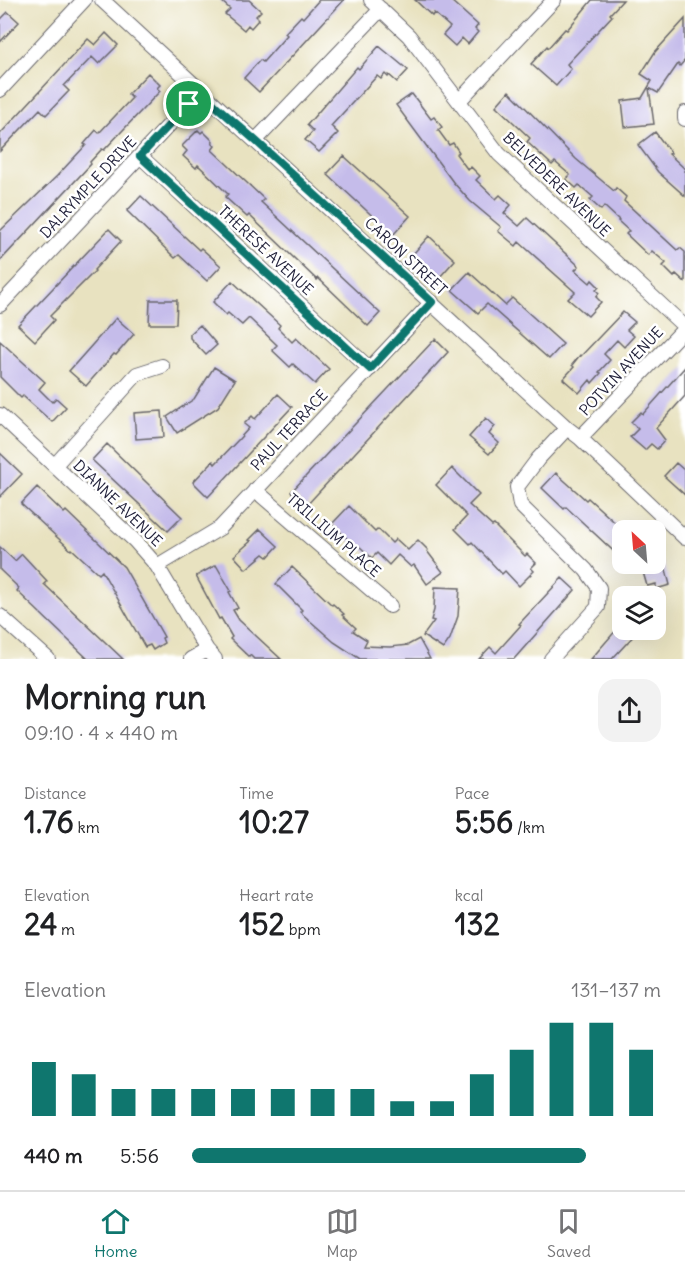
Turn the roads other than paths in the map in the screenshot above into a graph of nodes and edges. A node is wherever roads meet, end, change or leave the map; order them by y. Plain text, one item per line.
1 (84, 0) edge
2 (102, 0) edge
3 (554, 0) edge
4 (376, 5) edge
5 (0, 90) edge
6 (200, 92) junction
7 (459, 101) junction
8 (685, 113) edge
9 (685, 119) edge
10 (256, 141) junction
11 (140, 156) junction
12 (432, 302) junction
13 (0, 305) edge
14 (685, 327) edge
15 (162, 366) dead end
16 (370, 369) junction
17 (0, 415) edge
18 (567, 428) junction
19 (580, 438) junction
20 (55, 465) junction
21 (255, 490) junction
22 (685, 538) edge
23 (157, 566) junction
24 (390, 606) dead end
25 (0, 616) edge
26 (211, 654) edge
27 (48, 659) edge
28 (191, 659) edge
29 (551, 659) edge

1 - 5 street
2 - 6 street, CARON STREET
3 - 7 street
4 - 7 street, BELVEDERE AVENUE
4 - 10 street
6 - 10 street, CARON STREET
6 - 11 street, DALRYMPLE DRIVE
7 - 14 street, BELVEDERE AVENUE
8 - 9 street
10 - 12 street, CARON STREET
11 - 13 street, DALRYMPLE DRIVE
11 - 16 street, THERESE AVENUE
12 - 16 street, PAUL TERRACE
12 - 18 street, CARON STREET
14 - 19 street, POTVIN AVENUE
15 - 20 street
16 - 21 street, PAUL TERRACE
17 - 20 street, DIANNE AVENUE
18 - 19 street, CARON STREET
18 - 29 street
19 - 22 street, CARON STREET
20 - 23 street, DIANNE AVENUE
21 - 23 street, PAUL TERRACE
21 - 24 street, TRILLIUM PLACE
23 - 26 street, DIANNE AVENUE
25 - 27 street
26 - 28 street

